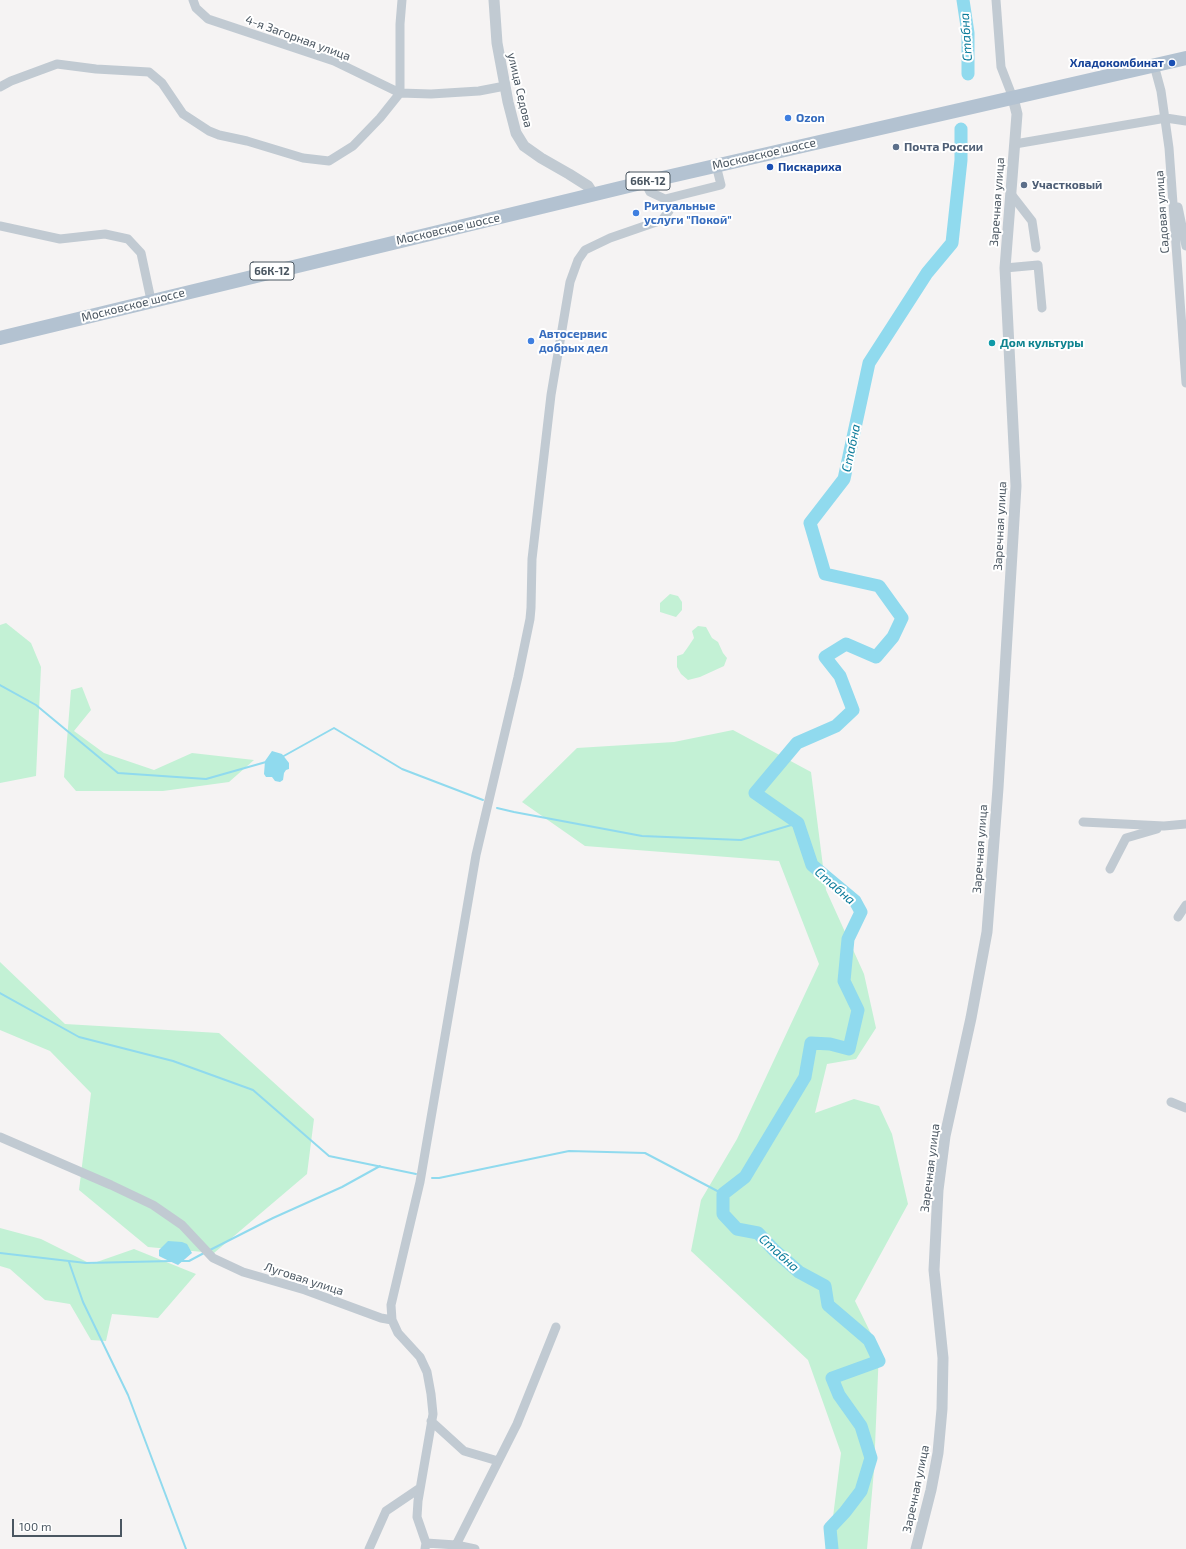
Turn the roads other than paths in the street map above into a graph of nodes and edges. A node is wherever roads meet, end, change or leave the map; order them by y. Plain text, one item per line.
1 (193, 0) edge
2 (402, 0) edge
3 (494, 0) edge
4 (996, 0) edge
5 (1186, 58) edge
6 (1154, 64) junction
7 (504, 86) junction
8 (0, 87) edge
9 (400, 93) junction
10 (1007, 99) junction
11 (1166, 118) junction
12 (1186, 121) edge
13 (1015, 144) junction
14 (716, 165) junction
15 (645, 182) junction
16 (593, 194) junction
17 (1011, 194) junction
18 (665, 199) junction
19 (1173, 199) junction
20 (0, 226) edge
21 (1186, 246) edge
22 (1036, 248) dead end
23 (1005, 268) junction
24 (151, 300) junction
25 (1042, 308) dead end
26 (1184, 329) edge
27 (0, 338) edge
28 (1185, 359) edge
29 (1186, 383) edge
30 (1083, 822) dead end
31 (1186, 824) edge
32 (1164, 826) junction
33 (1110, 869) dead end
34 (1186, 905) edge
35 (1178, 917) dead end
36 (1171, 1102) dead end
37 (1186, 1108) edge
38 (0, 1137) edge
39 (392, 1320) junction
40 (556, 1327) dead end
41 (431, 1421) junction
42 (498, 1461) junction
43 (420, 1488) junction
44 (456, 1545) junction
45 (425, 1546) edge
46 (369, 1549) edge
47 (475, 1549) edge
48 (916, 1549) edge

1 - 9 street, 4-я Загорная улица
2 - 9 street
3 - 7 street, улица Седова
4 - 10 street
5 - 6 main road, 66К-12
6 - 10 main road, 66К-12
6 - 11 street, Садовая улица
7 - 9 street, 4-я Загорная улица
7 - 16 street, улица Седова
8 - 9 street
10 - 13 street, Заречная улица
10 - 14 main road, Московское шоссе / 66К-12
11 - 12 street, Заречная улица
11 - 13 street, Заречная улица
11 - 19 street, Садовая улица
13 - 17 street, Заречная улица
14 - 15 main road, Московское шоссе / 66К-12
14 - 18 street
15 - 16 main road, Московское шоссе / 66К-12
15 - 18 street
16 - 24 main road, Московское шоссе / 66К-12
17 - 22 street
17 - 23 street, Заречная улица
18 - 39 street
19 - 21 street
19 - 26 street, Садовая улица
20 - 24 street
23 - 25 street
23 - 48 street, Заречная улица
24 - 27 main road, Московское шоссе / 66К-12
26 - 28 street, Садовая улица
28 - 29 street, Садовая улица
30 - 32 street
31 - 32 street
32 - 33 street
34 - 35 street
36 - 37 street
38 - 39 street, Луговая улица
39 - 41 street
40 - 42 street
41 - 42 street
41 - 43 street
42 - 44 street
43 - 45 street
43 - 46 street
44 - 45 street
44 - 47 street

